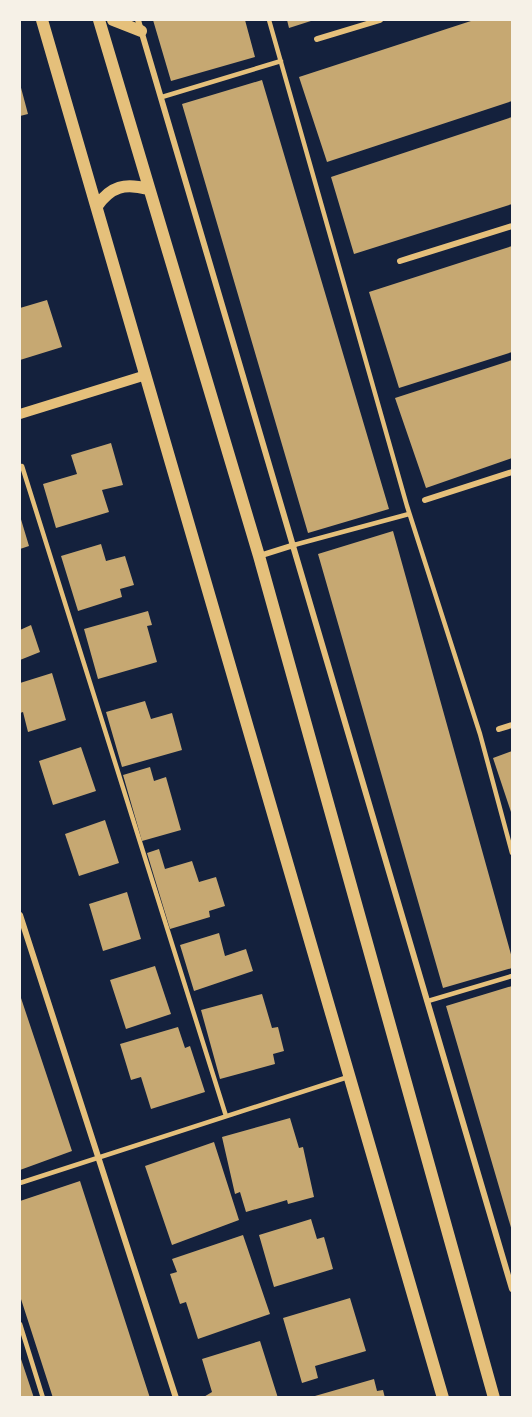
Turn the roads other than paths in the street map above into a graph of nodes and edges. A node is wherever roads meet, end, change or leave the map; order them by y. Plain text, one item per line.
1 (42, 20) edge
2 (99, 20) edge
3 (113, 20) edge
4 (269, 20) edge
5 (380, 20) edge
6 (140, 25) edge
7 (316, 39) dead end
8 (281, 61) junction
9 (162, 97) junction
10 (148, 189) junction
11 (97, 206) junction
12 (513, 226) edge
13 (400, 261) dead end
14 (146, 375) junction
15 (20, 414) edge
16 (22, 466) dead end
17 (513, 472) edge
18 (425, 500) dead end
19 (409, 514) junction
20 (294, 546) junction
21 (259, 556) junction
22 (513, 725) edge
23 (499, 729) dead end
24 (513, 853) edge
25 (20, 915) edge
26 (513, 976) edge
27 (428, 1001) junction
28 (350, 1076) junction
29 (226, 1116) junction
30 (99, 1157) junction
31 (20, 1183) edge
32 (513, 1289) edge
33 (20, 1324) edge
34 (43, 1398) edge
35 (176, 1398) edge
36 (443, 1398) edge
37 (494, 1398) edge

1 - 11 main road
2 - 10 main road
3 - 6 main road
4 - 8 lane
5 - 7 street
6 - 9 street
8 - 9 lane
8 - 19 lane
9 - 20 street
10 - 11 main road
10 - 21 main road
11 - 14 main road
12 - 13 street
14 - 15 street
14 - 28 main road
16 - 29 lane
17 - 18 street
19 - 20 lane
19 - 24 lane
20 - 21 street
20 - 27 street
21 - 37 main road
22 - 23 street
25 - 30 street
26 - 27 lane
27 - 32 street
28 - 29 lane
28 - 36 main road
29 - 30 lane
30 - 31 lane
30 - 35 street
33 - 34 lane

